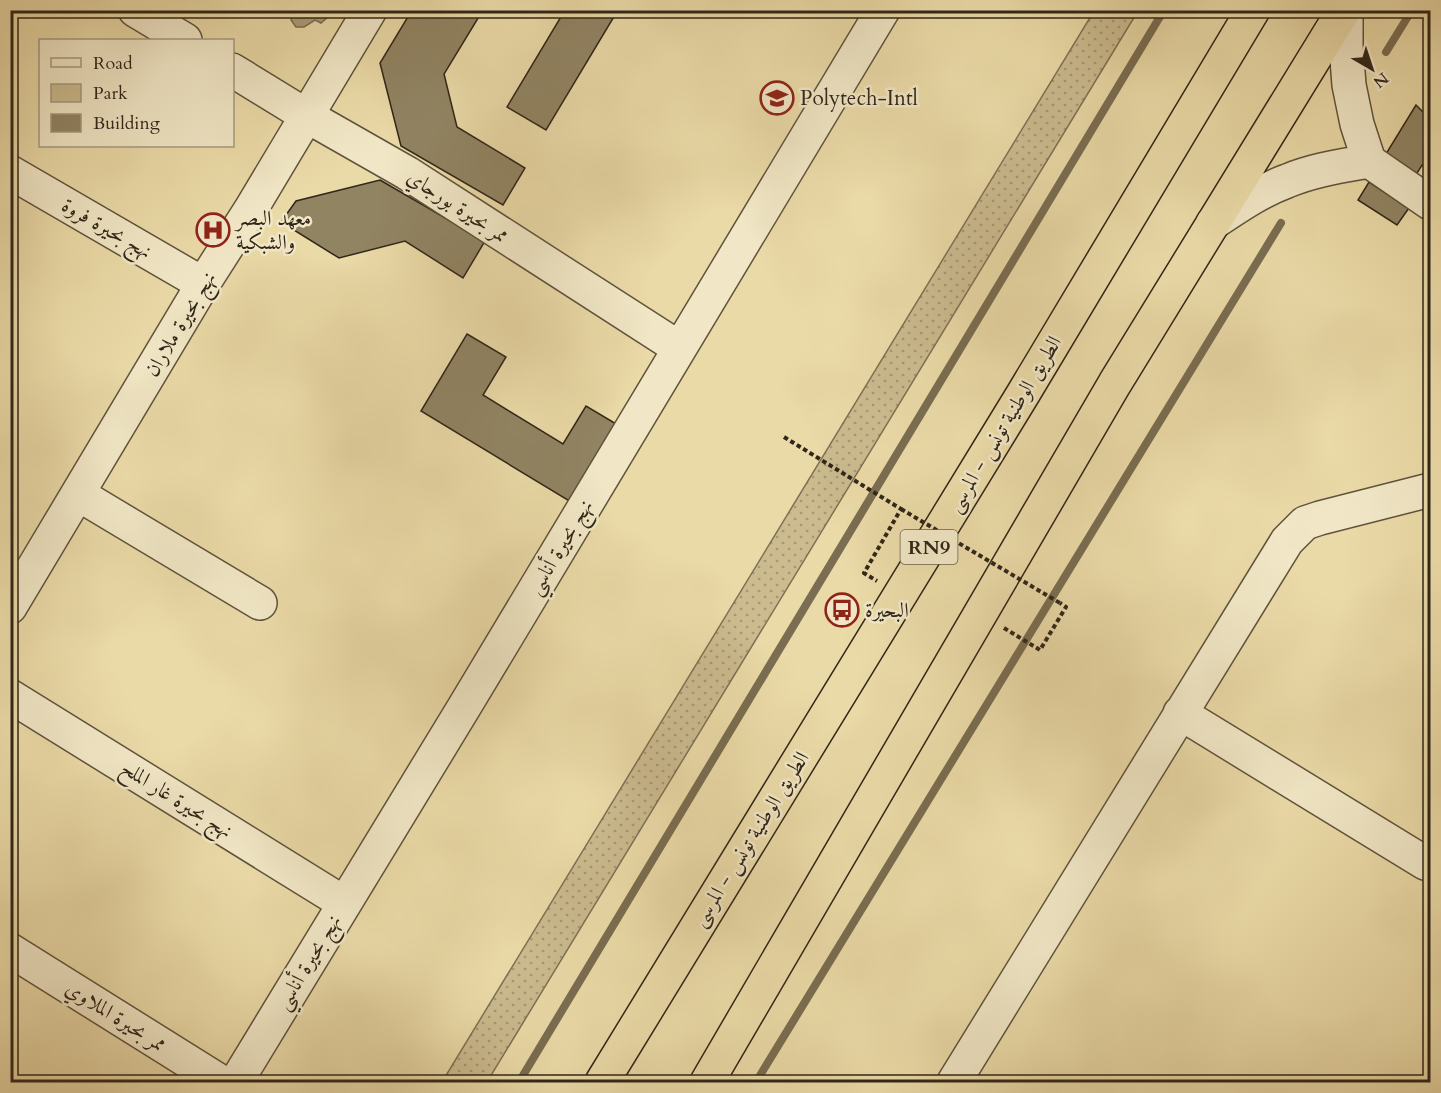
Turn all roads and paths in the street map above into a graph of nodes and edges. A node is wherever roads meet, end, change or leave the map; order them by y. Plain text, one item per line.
1 (135, 10) edge
2 (370, 10) edge
3 (883, 10) edge
4 (1253, 10) edge
5 (1345, 10) edge
6 (183, 39) edge
7 (234, 71) edge
8 (307, 116) junction
9 (1369, 161) junction
10 (10, 172) edge
11 (1431, 203) edge
12 (1213, 223) junction
13 (203, 284) junction
14 (680, 348) junction
15 (784, 437) dead end
16 (1431, 490) edge
17 (78, 494) junction
18 (901, 509) junction
19 (870, 562) dead end
20 (260, 603) dead end
21 (10, 607) edge
22 (980, 613) junction
23 (10, 696) edge
24 (1180, 713) junction
25 (1431, 864) edge
26 (344, 903) junction
27 (10, 950) edge
28 (221, 1083) edge
29 (236, 1083) edge
30 (602, 1083) edge
31 (707, 1083) edge
32 (954, 1083) edge

1 - 6 street
2 - 8 street, نهج بحيرة ملاران
3 - 14 street, نهج بحيرة أناسي
4 - 30 highway, الطريق الوطنية تونس - المرسى / RN9
5 - 9 street
5 - 12 highway
7 - 8 street, ممر بحيرة بورجاي
8 - 13 street, نهج بحيرة ملاران
8 - 14 street, ممر بحيرة بورجاي
9 - 11 street
9 - 12 street
10 - 13 street, نهج بحيرة فروة
12 - 22 highway
13 - 17 street, نهج بحيرة ملاران
14 - 26 street, نهج بحيرة أناسي
15 - 18 path
16 - 24 street
17 - 20 street
17 - 21 street, نهج بحيرة ملاران
18 - 19 path
18 - 22 path, bridge
22 - 31 highway
23 - 26 street, نهج بحيرة غار الملح
24 - 25 street
24 - 32 street
26 - 29 street, نهج بحيرة أناسي
27 - 28 street, ممر بحيرة الملاوي

